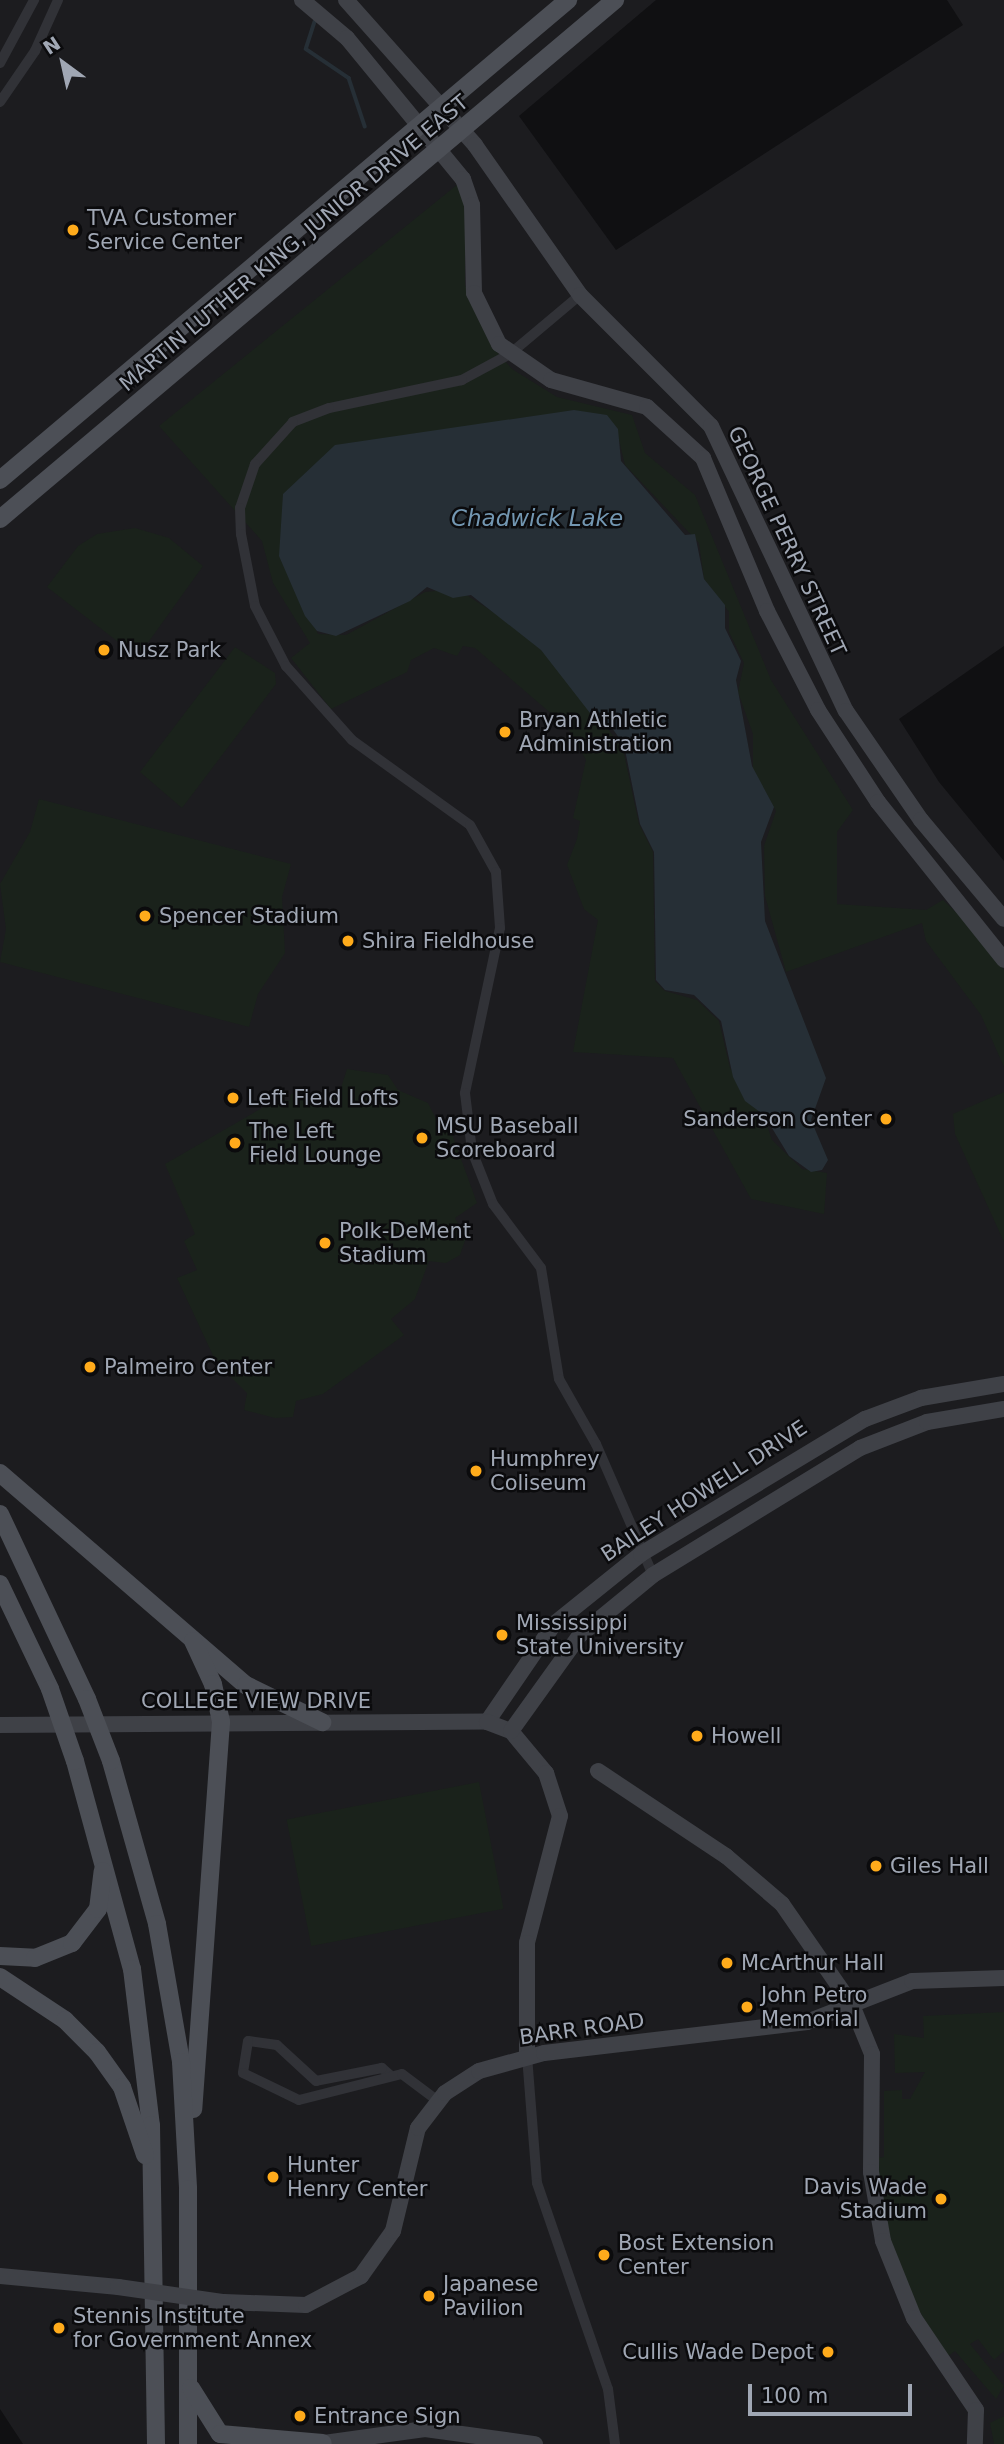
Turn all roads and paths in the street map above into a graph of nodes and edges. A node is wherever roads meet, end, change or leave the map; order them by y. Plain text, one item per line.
1 (34, 0) edge
2 (58, 0) edge
3 (302, 0) edge
4 (346, 0) edge
5 (568, 0) edge
6 (615, 0) edge
7 (0, 63) edge
8 (4, 89) edge
9 (0, 102) edge
10 (441, 108) junction
11 (421, 125) junction
12 (463, 131) junction
13 (441, 149) junction
14 (579, 295) junction
15 (510, 354) junction
16 (0, 480) edge
17 (0, 519) edge
18 (1004, 919) edge
19 (1004, 960) edge
20 (1004, 1384) edge
21 (1004, 1409) edge
22 (0, 1473) edge
23 (0, 1514) edge
24 (641, 1554) junction
25 (653, 1576) junction
26 (0, 1584) edge
27 (193, 1641) junction
28 (221, 1722) junction
29 (322, 1722) junction
30 (487, 1722) junction
31 (0, 1724) edge
32 (511, 1731) junction
33 (598, 1771) dead end
34 (102, 1843) junction
35 (0, 1956) edge
36 (0, 1977) edge
37 (1004, 1978) edge
38 (852, 2005) junction
39 (527, 2056) junction
40 (390, 2075) junction
41 (316, 2081) junction
42 (318, 2098) junction
43 (438, 2101) junction
44 (188, 2189) junction
45 (155, 2225) junction
46 (0, 2276) edge
47 (187, 2378) junction
48 (380, 2439) edge
49 (156, 2444) edge
50 (188, 2444) edge
51 (320, 2444) edge
52 (535, 2444) edge
53 (615, 2444) edge
54 (975, 2444) edge

1 - 7 street
2 - 8 street
3 - 11 street, GEORGE PERRY STREET
4 - 10 street, GEORGE PERRY STREET
5 - 10 main road, MARTIN LUTHER KING, JUNIOR DRIVE EAST
6 - 12 main road, MARTIN LUTHER KING, JUNIOR DRIVE EAST
8 - 9 street
10 - 11 main road, MARTIN LUTHER KING, JUNIOR DRIVE EAST
10 - 12 street, GEORGE PERRY STREET
11 - 13 street, GEORGE PERRY STREET
11 - 16 main road, MARTIN LUTHER KING, JUNIOR DRIVE EAST
12 - 13 main road, MARTIN LUTHER KING, JUNIOR DRIVE EAST
12 - 14 street, GEORGE PERRY STREET
13 - 15 street, GEORGE PERRY STREET
13 - 17 main road, MARTIN LUTHER KING, JUNIOR DRIVE EAST
14 - 15 street
14 - 18 street, GEORGE PERRY STREET
15 - 19 street, GEORGE PERRY STREET
15 - 24 street
20 - 24 street, BAILEY HOWELL DRIVE
21 - 25 street, BAILEY HOWELL DRIVE
22 - 27 main road
23 - 44 main road, bridge
24 - 25 street
24 - 30 street, BAILEY HOWELL DRIVE
25 - 32 street, BAILEY HOWELL DRIVE
26 - 34 main road, bridge
27 - 28 main road
27 - 29 main road
28 - 29 street, COLLEGE VIEW DRIVE
28 - 31 street, COLLEGE VIEW DRIVE
28 - 44 main road
29 - 30 street, COLLEGE VIEW DRIVE
30 - 32 street, COLLEGE VIEW DRIVE
32 - 39 street
33 - 38 street
34 - 35 main road
34 - 45 main road
36 - 45 main road
37 - 38 street, BARR ROAD
38 - 39 street, BARR ROAD
38 - 54 street
39 - 43 street, BARR ROAD
39 - 53 street
40 - 41 street
40 - 42 street
40 - 43 street
41 - 42 street
41 - 42 street
43 - 46 street, BARR ROAD, bridge
44 - 47 main road
45 - 49 main road
47 - 50 main road
47 - 51 main road
48 - 51 street
48 - 52 street

